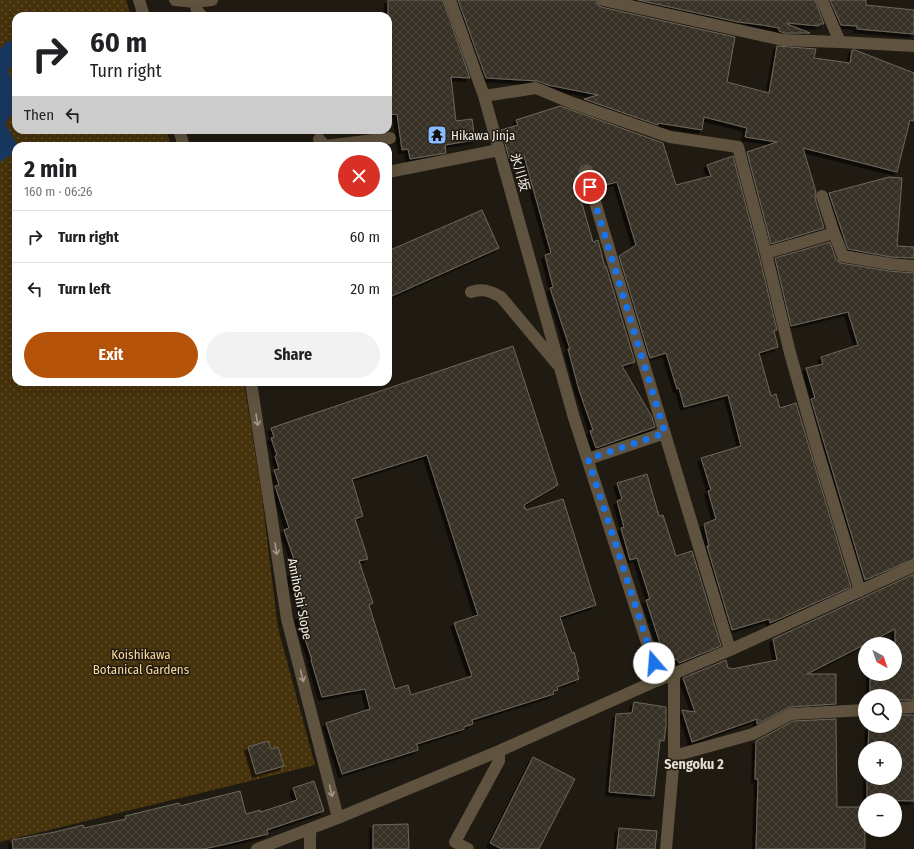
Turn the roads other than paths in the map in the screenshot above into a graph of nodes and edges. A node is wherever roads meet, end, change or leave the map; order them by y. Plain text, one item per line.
1 (139, 0) edge
2 (175, 0) edge
3 (212, 0) edge
4 (450, 0) edge
5 (603, 0) edge
6 (822, 0) edge
7 (195, 2) junction
8 (143, 12) edge
9 (198, 12) edge
10 (840, 42) junction
11 (914, 46) edge
12 (484, 96) junction
13 (390, 138) dead end
14 (319, 139) dead end
15 (322, 142) edge
16 (370, 142) edge
17 (499, 150) junction
18 (392, 171) edge
19 (586, 172) dead end
20 (822, 196) dead end
21 (834, 233) junction
22 (766, 253) junction
23 (914, 266) edge
24 (471, 292) dead end
25 (559, 366) junction
26 (251, 386) edge
27 (665, 433) junction
28 (588, 459) junction
29 (914, 566) edge
30 (860, 591) junction
31 (730, 650) junction
32 (674, 673) junction
33 (659, 680) junction
34 (914, 707) edge
35 (902, 708) edge
36 (858, 710) edge
37 (499, 751) junction
38 (674, 756) junction
39 (338, 818) junction
40 (310, 829) junction
41 (257, 849) edge
42 (310, 849) edge
43 (468, 849) edge
44 (666, 849) edge

1 - 8 street
2 - 7 street
3 - 7 street
4 - 12 street, 氷川坂
5 - 10 street
6 - 10 street
7 - 9 street
10 - 11 street
12 - 17 street, 氷川坂
12 - 22 street
13 - 16 street
14 - 15 street
17 - 18 street
17 - 25 street, 氷川坂
19 - 27 street
20 - 21 street
21 - 22 street
21 - 23 street
22 - 30 street
24 - 25 street
25 - 28 street, 氷川坂
26 -> 39 street, Amihoshi Slope
27 - 28 street
27 - 31 street
28 - 33 street, 氷川坂
29 - 30 street
30 - 31 street
31 - 32 street
32 - 33 street
32 - 38 street
33 - 37 street
34 - 35 street
36 - 38 street
37 - 39 street
37 - 43 street
38 - 44 street
39 - 40 street
40 - 41 street
40 - 42 street

